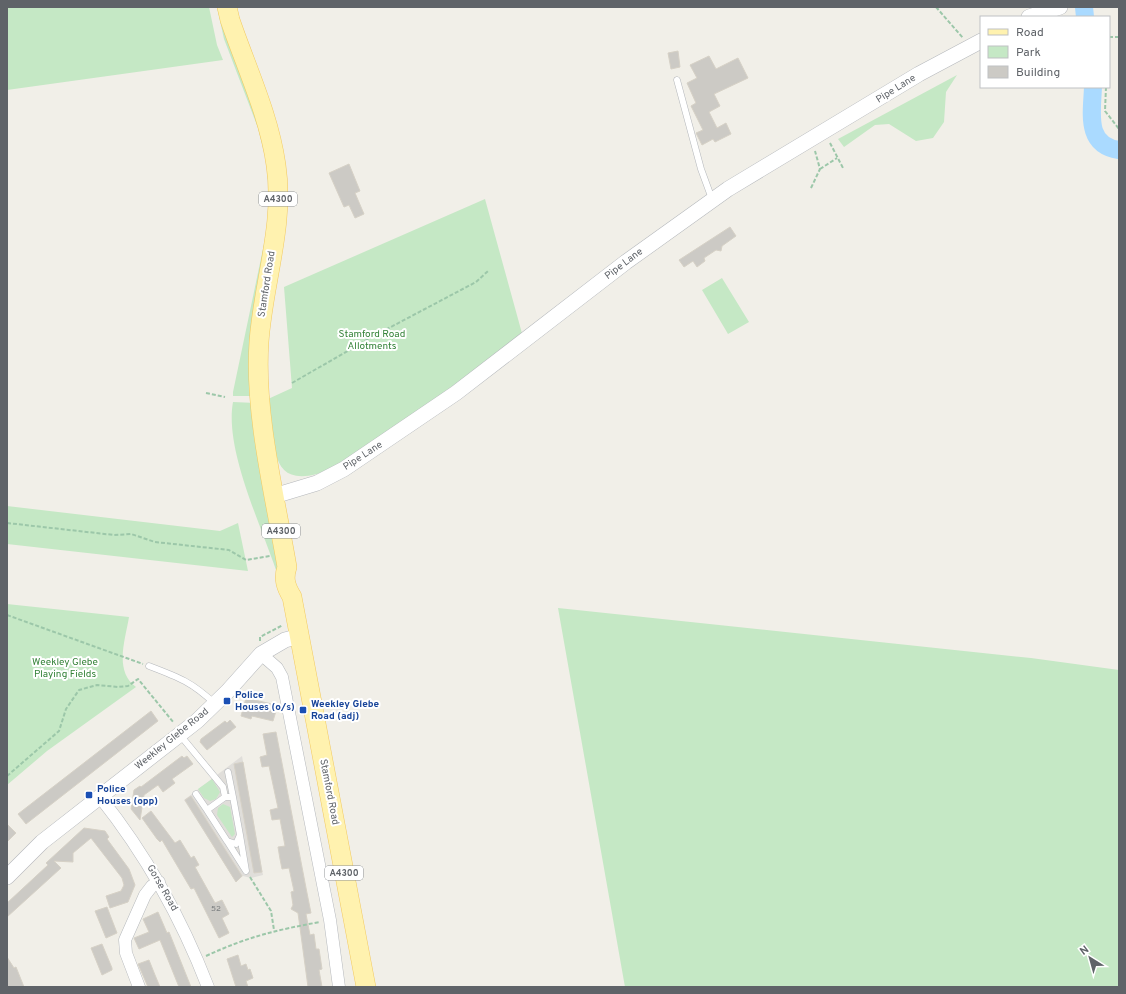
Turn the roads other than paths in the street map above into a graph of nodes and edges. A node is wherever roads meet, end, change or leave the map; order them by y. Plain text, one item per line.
1 (227, 7) edge
2 (1060, 7) edge
3 (1032, 16) edge
4 (976, 43) edge
5 (677, 80) dead end
6 (712, 200) junction
7 (274, 496) junction
8 (293, 630) junction
9 (261, 654) junction
10 (149, 666) road end
11 (215, 704) junction
12 (177, 729) junction
13 (228, 772) dead end
14 (196, 794) dead end
15 (100, 796) junction
16 (225, 797) junction
17 (233, 798) junction
18 (207, 810) junction
19 (240, 835) junction
20 (227, 841) junction
21 (7, 877) edge
22 (159, 882) junction
23 (139, 987) edge
24 (208, 987) edge
25 (339, 987) edge
26 (366, 987) edge

1 - 7 main road, Stamford Road / A4300
2 - 3 street
4 - 6 street, Pipe Lane
5 - 6 lane
6 - 7 street, Pipe Lane
7 - 8 main road, Stamford Road / A4300
8 - 9 street, Weekley Glebe Road
8 - 26 main road, Stamford Road / A4300
9 - 11 street, Weekley Glebe Road
9 - 25 street
10 - 11 lane
11 - 12 street, Weekley Glebe Road
12 - 15 street, Weekley Glebe Road
12 - 16 lane
13 - 17 lane
14 - 18 lane
15 - 21 street, Weekley Glebe Road
15 - 22 street, Gorse Road
16 - 17 lane
16 - 18 lane
17 - 19 lane
18 - 20 lane
19 - 20 lane
19 - 20 lane
22 - 23 street
22 - 24 street, Gorse Road

